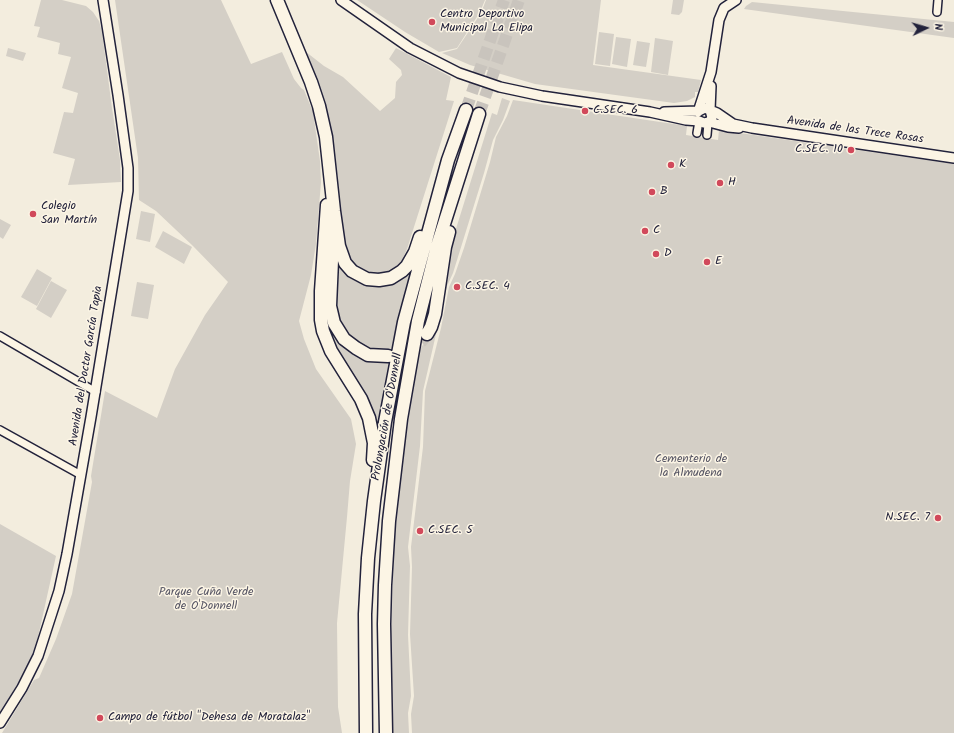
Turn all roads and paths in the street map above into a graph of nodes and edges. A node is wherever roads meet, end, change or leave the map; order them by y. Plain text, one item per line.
1 (97, 0) edge
2 (103, 0) edge
3 (274, 0) edge
4 (277, 0) edge
5 (341, 0) edge
6 (736, 0) edge
7 (938, 0) edge
8 (936, 12) dead end
9 (300, 55) junction
10 (711, 72) junction
11 (466, 110) tunnel mouth
12 (699, 111) junction
13 (650, 112) junction
14 (711, 112) junction
15 (479, 114) tunnel mouth
16 (705, 122) junction
17 (752, 128) junction
18 (697, 133) dead end
19 (707, 135) dead end
20 (954, 158) edge
21 (448, 160) junction
22 (330, 162) junction
23 (455, 188) junction
24 (334, 211) junction
25 (427, 334) tunnel mouth
26 (0, 336) edge
27 (388, 356) tunnel mouth
28 (96, 392) junction
29 (0, 430) edge
30 (81, 475) junction
31 (374, 502) junction
32 (0, 723) edge
33 (366, 733) edge
34 (386, 733) edge

1 - 2 street
2 - 28 street, Avenida del Doctor García Tapia
3 - 9 highway
4 - 9 highway
5 - 13 street, Avenida de las Trece Rosas
6 - 10 street
7 - 8 street
9 - 22 highway
10 - 12 street
10 - 14 street
11 - 21 highway, Prolongación de O'Donnell
12 - 13 street, Avenida de las Trece Rosas
12 - 14 street, Avenida de las Trece Rosas
12 - 16 street
13 - 16 street, Avenida de las Trece Rosas
14 - 16 street
14 - 17 street, Avenida de las Trece Rosas
15 - 23 highway, Prolongación de O'Donnell
16 - 17 street, Avenida de las Trece Rosas
16 - 18 street
16 - 19 street
17 - 20 street, Avenida de las Trece Rosas
21 - 24 highway
21 - 31 highway, Prolongación de O'Donnell
22 - 24 highway
22 - 31 highway
23 - 25 highway
23 - 34 highway, Prolongación de O'Donnell
24 - 27 highway
26 - 28 street
28 - 30 street, Avenida del Doctor García Tapia
29 - 30 street
30 - 32 street, Avenida del Doctor García Tapia
31 - 33 highway, Prolongación de O'Donnell

